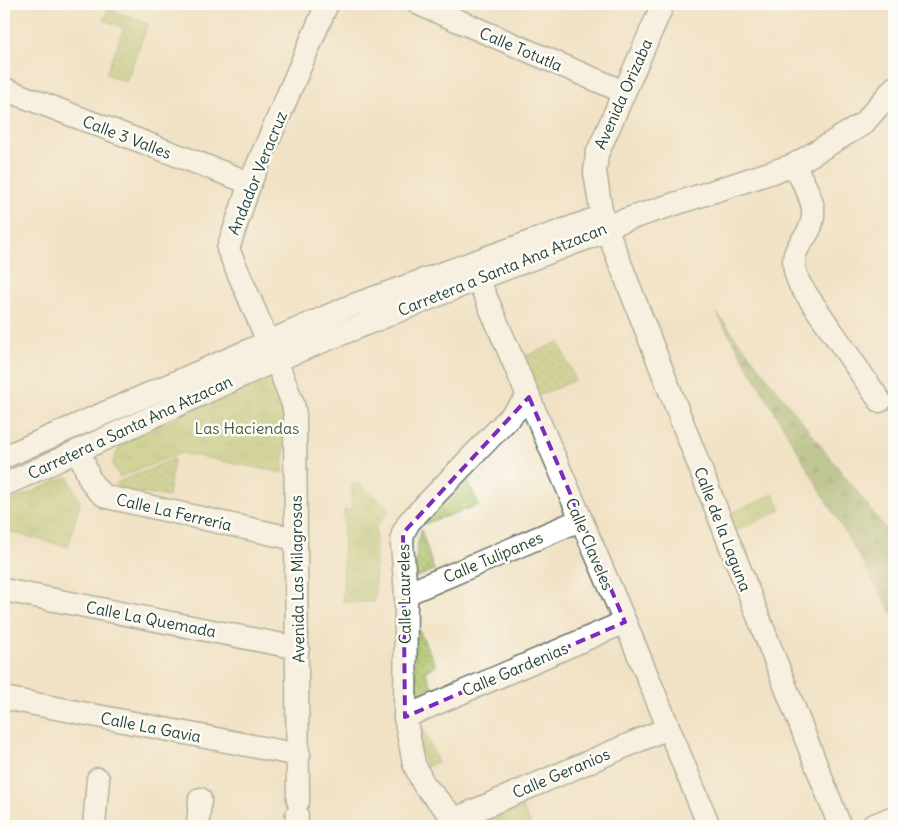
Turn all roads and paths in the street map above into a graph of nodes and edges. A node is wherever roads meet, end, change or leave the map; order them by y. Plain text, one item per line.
1 (328, 4) edge
2 (419, 4) edge
3 (663, 4) edge
4 (894, 88) edge
5 (4, 89) edge
6 (624, 92) junction
7 (794, 165) junction
8 (250, 184) junction
9 (608, 223) junction
10 (474, 270) junction
11 (272, 352) junction
12 (529, 397) junction
13 (880, 401) dead end
14 (80, 451) junction
15 (4, 456) edge
16 (4, 485) edge
17 (580, 520) junction
18 (295, 539) junction
19 (4, 590) edge
20 (406, 594) junction
21 (625, 622) junction
22 (298, 648) junction
23 (4, 698) edge
24 (405, 717) junction
25 (668, 728) junction
26 (299, 755) junction
27 (98, 779) dead end
28 (200, 799) dead end
29 (297, 814) edge
30 (894, 817) edge
31 (454, 823) edge
32 (94, 826) edge
33 (198, 826) edge
34 (709, 826) edge
35 (840, 826) edge
36 (872, 826) edge

1 - 8 street, Andador Veracruz
2 - 6 street, Calle Totutla
3 - 6 street, Avenida Orizaba
4 - 7 street, Carretera a Santa Ana Atzacan
5 - 8 street, Calle 3 Valles
6 - 9 street, Avenida Orizaba
7 - 9 street, Carretera a Santa Ana Atzacan
7 - 13 street
8 - 11 street, Andador Veracruz
9 - 10 street, Carretera a Santa Ana Atzacan
9 - 35 street, Calle de la Laguna
10 - 11 street, Carretera a Santa Ana Atzacan
10 - 12 street, Calle Claveles
11 - 14 street, Carretera a Santa Ana Atzacan
11 - 15 street, Carretera a Santa Ana Atzacan
11 - 18 street, Avenida Las Milagrosas
12 - 17 street, Calle Claveles
12 - 20 street, Calle Laureles
14 - 16 street, Carretera a Santa Ana Atzacan
14 - 18 street, Calle La Ferrería
17 - 20 street, Calle Tulipanes
17 - 21 street, Calle Claveles
18 - 22 street, Avenida Las Milagrosas
19 - 22 street, Calle La Quemada
20 - 24 street, Calle Laureles
21 - 24 street, Calle Gardenias
21 - 25 street, Calle Claveles
22 - 26 street, Avenida Las Milagrosas
23 - 26 street, Calle La Gavia
24 - 31 street, Calle Laureles
25 - 31 street, Calle Geranios
25 - 34 street, Calle Claveles
26 - 29 street, Avenida Las Milagrosas
27 - 32 street
28 - 33 street
30 - 36 street

